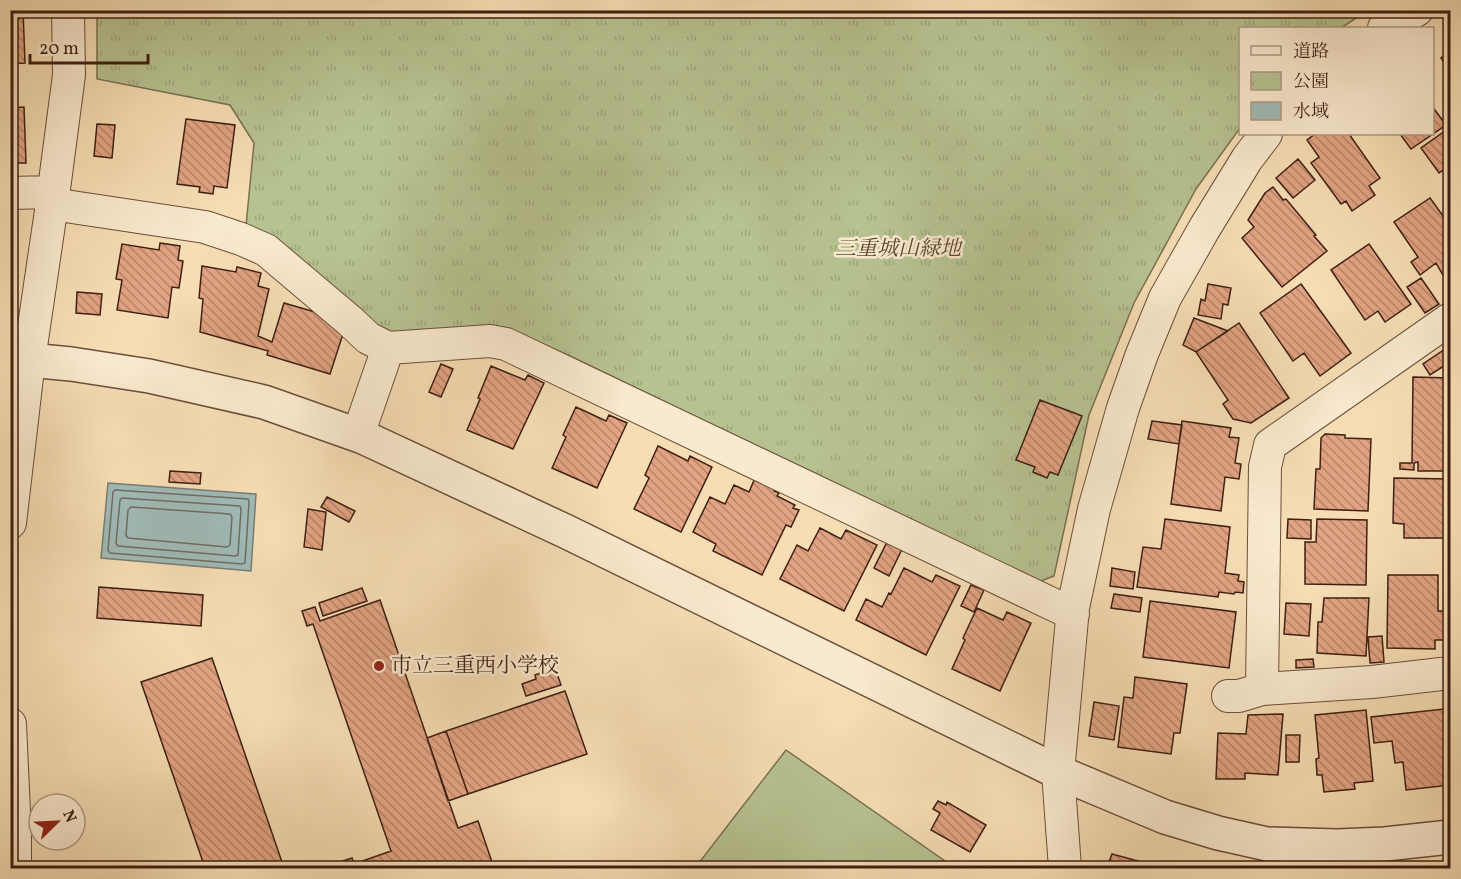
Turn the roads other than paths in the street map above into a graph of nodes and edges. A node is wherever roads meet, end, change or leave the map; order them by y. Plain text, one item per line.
1 (68, 10) edge
2 (1417, 10) edge
3 (1386, 27) edge
4 (1265, 135) edge
5 (10, 193) edge
6 (53, 198) junction
7 (1450, 319) edge
8 (388, 348) junction
9 (20, 360) edge
10 (358, 435) junction
11 (11, 521) edge
12 (1073, 614) junction
13 (1450, 673) edge
14 (1262, 689) junction
15 (1228, 696) dead end
16 (10, 724) edge
17 (1058, 772) junction
18 (1450, 837) edge
19 (15, 868) edge
20 (1065, 868) edge

1 - 6 street
2 - 3 street
4 - 12 street
5 - 6 street
6 - 8 street
6 - 9 street
7 - 14 street
8 - 10 street
8 - 12 street
9 - 10 street
9 - 11 street
10 - 17 street
12 - 17 street
13 - 14 street
14 - 15 street
16 - 19 street
17 - 18 street
17 - 20 street

